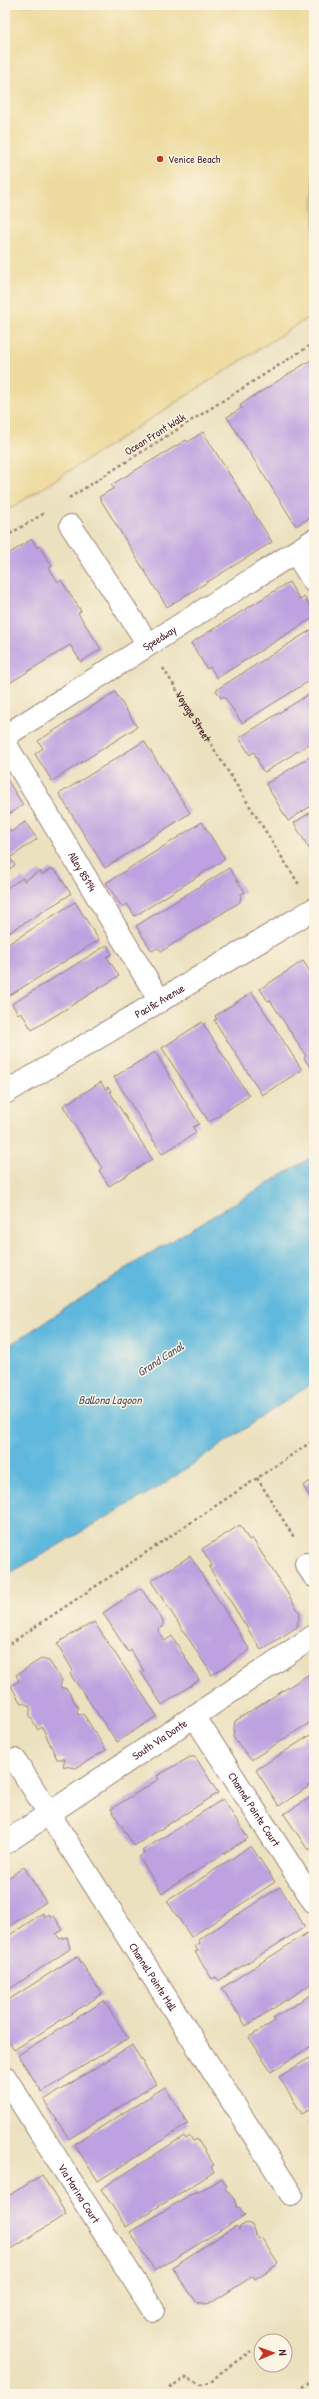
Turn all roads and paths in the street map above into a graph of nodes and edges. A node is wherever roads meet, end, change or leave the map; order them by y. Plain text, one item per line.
1 (314, 343) edge
2 (66, 500) dead end
3 (52, 508) dead end
4 (71, 526) dead end
5 (5, 538) edge
6 (314, 540) edge
7 (295, 552) junction
8 (314, 582) edge
9 (148, 644) junction
10 (5, 736) edge
11 (5, 743) edge
12 (302, 889) dead end
13 (314, 909) edge
14 (160, 1001) junction
15 (5, 1093) edge
16 (314, 1440) edge
17 (257, 1478) junction
18 (310, 1570) edge
19 (314, 1636) edge
20 (5, 1647) edge
21 (194, 1716) junction
22 (15, 1760) dead end
23 (48, 1813) junction
24 (5, 1842) edge
25 (314, 1902) edge
26 (5, 2076) edge
27 (291, 2194) dead end
28 (153, 2310) dead end
29 (251, 2350) dead end
30 (314, 2379) edge
31 (170, 2394) edge
32 (292, 2394) edge

1 - 2 path, Ocean Front Walk
3 - 5 path
4 - 9 street
6 - 7 street, Speedway
7 - 8 street
7 - 9 street, Speedway
9 - 10 street, Speedway
9 - 12 path, Voyage Street
11 - 14 street, Alley 85194
13 - 14 street, Pacific Avenue
14 - 15 street, Pacific Avenue
16 - 17 path
17 - 18 path
17 - 20 path
19 - 21 street, South Via Donte
21 - 23 street, South Via Donte
21 - 25 street, Channel Pointe Court
22 - 23 street, Channel Pointe Mall
23 - 24 street, South Via Donte
23 - 27 street, Channel Pointe Mall
26 - 28 street, Via Marina Court
29 - 31 path
30 - 32 path

